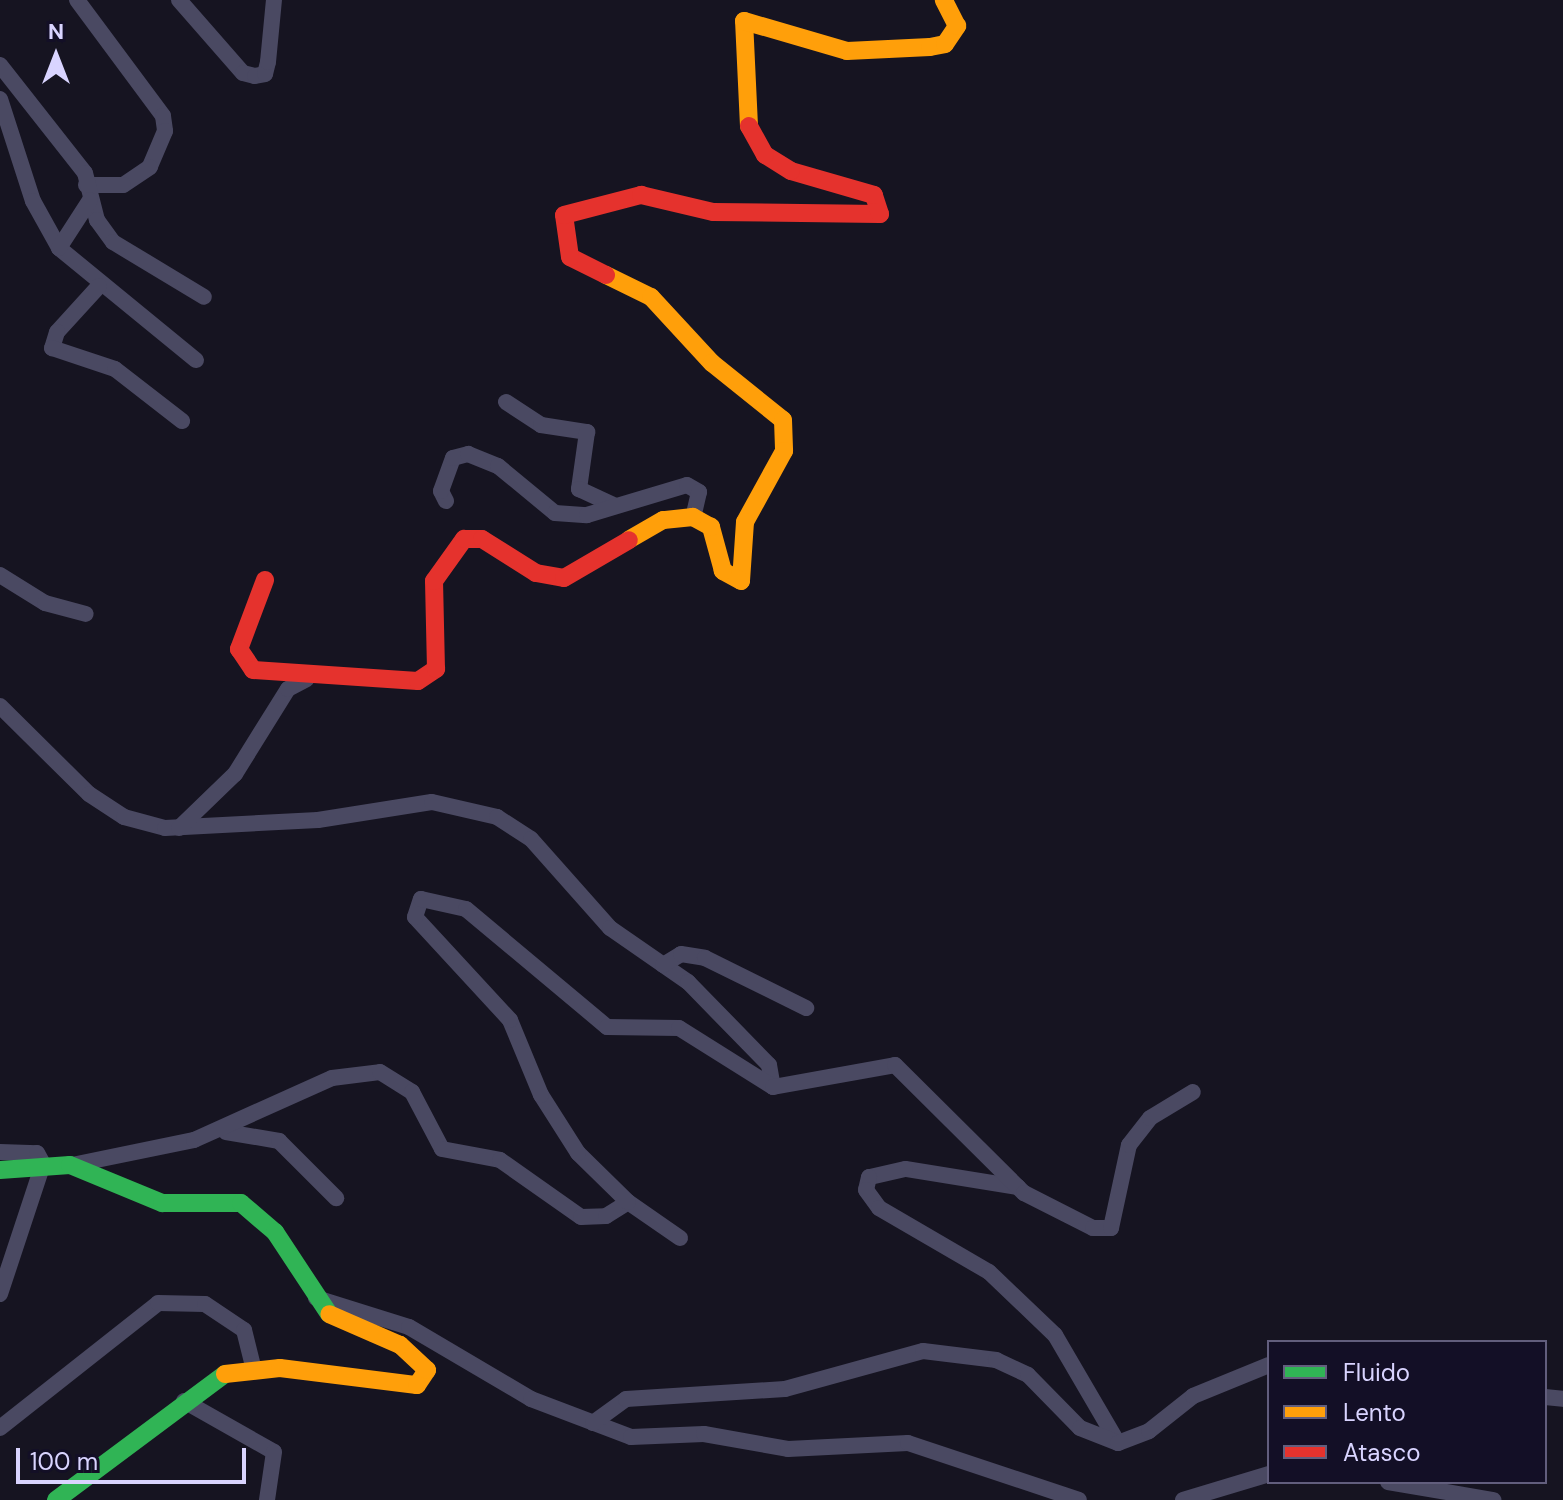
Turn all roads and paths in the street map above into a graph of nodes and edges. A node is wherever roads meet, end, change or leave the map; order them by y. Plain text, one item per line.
1 (77, 0) edge
2 (179, 0) edge
3 (274, 0) edge
4 (944, 0) edge
5 (0, 65) edge
6 (0, 99) edge
7 (88, 192) junction
8 (59, 248) junction
9 (99, 286) junction
10 (204, 297) dead end
11 (196, 360) dead end
12 (506, 402) dead end
13 (182, 421) dead end
14 (446, 501) dead end
15 (614, 505) junction
16 (693, 517) junction
17 (0, 575) edge
18 (265, 580) dead end
19 (86, 614) dead end
20 (307, 679) junction
21 (0, 706) edge
22 (179, 828) junction
23 (663, 965) junction
24 (806, 1008) dead end
25 (773, 1087) junction
26 (1193, 1092) dead end
27 (220, 1131) junction
28 (0, 1152) edge
29 (43, 1164) junction
30 (70, 1165) junction
31 (0, 1170) edge
32 (1018, 1187) junction
33 (336, 1198) dead end
34 (628, 1202) junction
35 (680, 1238) dead end
36 (0, 1294) edge
37 (316, 1298) junction
38 (1267, 1366) edge
39 (253, 1367) junction
40 (184, 1401) junction
41 (593, 1423) junction
42 (0, 1428) edge
43 (1118, 1443) junction
44 (1267, 1475) edge
45 (1400, 1484) edge
46 (56, 1500) edge
47 (267, 1500) edge
48 (1079, 1500) edge
49 (1183, 1500) edge
50 (1493, 1500) edge

1 - 7 street
2 - 3 street
4 - 16 street
5 - 7 street
6 - 8 street
7 - 8 street
7 - 10 street
8 - 9 street
9 - 11 street
9 - 13 street
12 - 15 street
14 - 15 street
15 - 16 street
16 - 20 street
17 - 19 street
18 - 20 street
20 - 22 street
21 - 22 street
22 - 23 street
23 - 24 street
23 - 25 street
25 - 32 street
25 - 34 street
26 - 32 street
27 - 30 street
27 - 33 street
27 - 34 street
28 - 29 street
29 - 30 street
29 - 31 street
29 - 36 street
30 - 37 street
32 - 43 street
34 - 35 street
37 - 39 street
37 - 41 street
38 - 43 street
39 - 40 street
39 - 42 street
40 - 46 street
40 - 47 street
41 - 43 street
41 - 48 street
44 - 49 street
45 - 50 street

